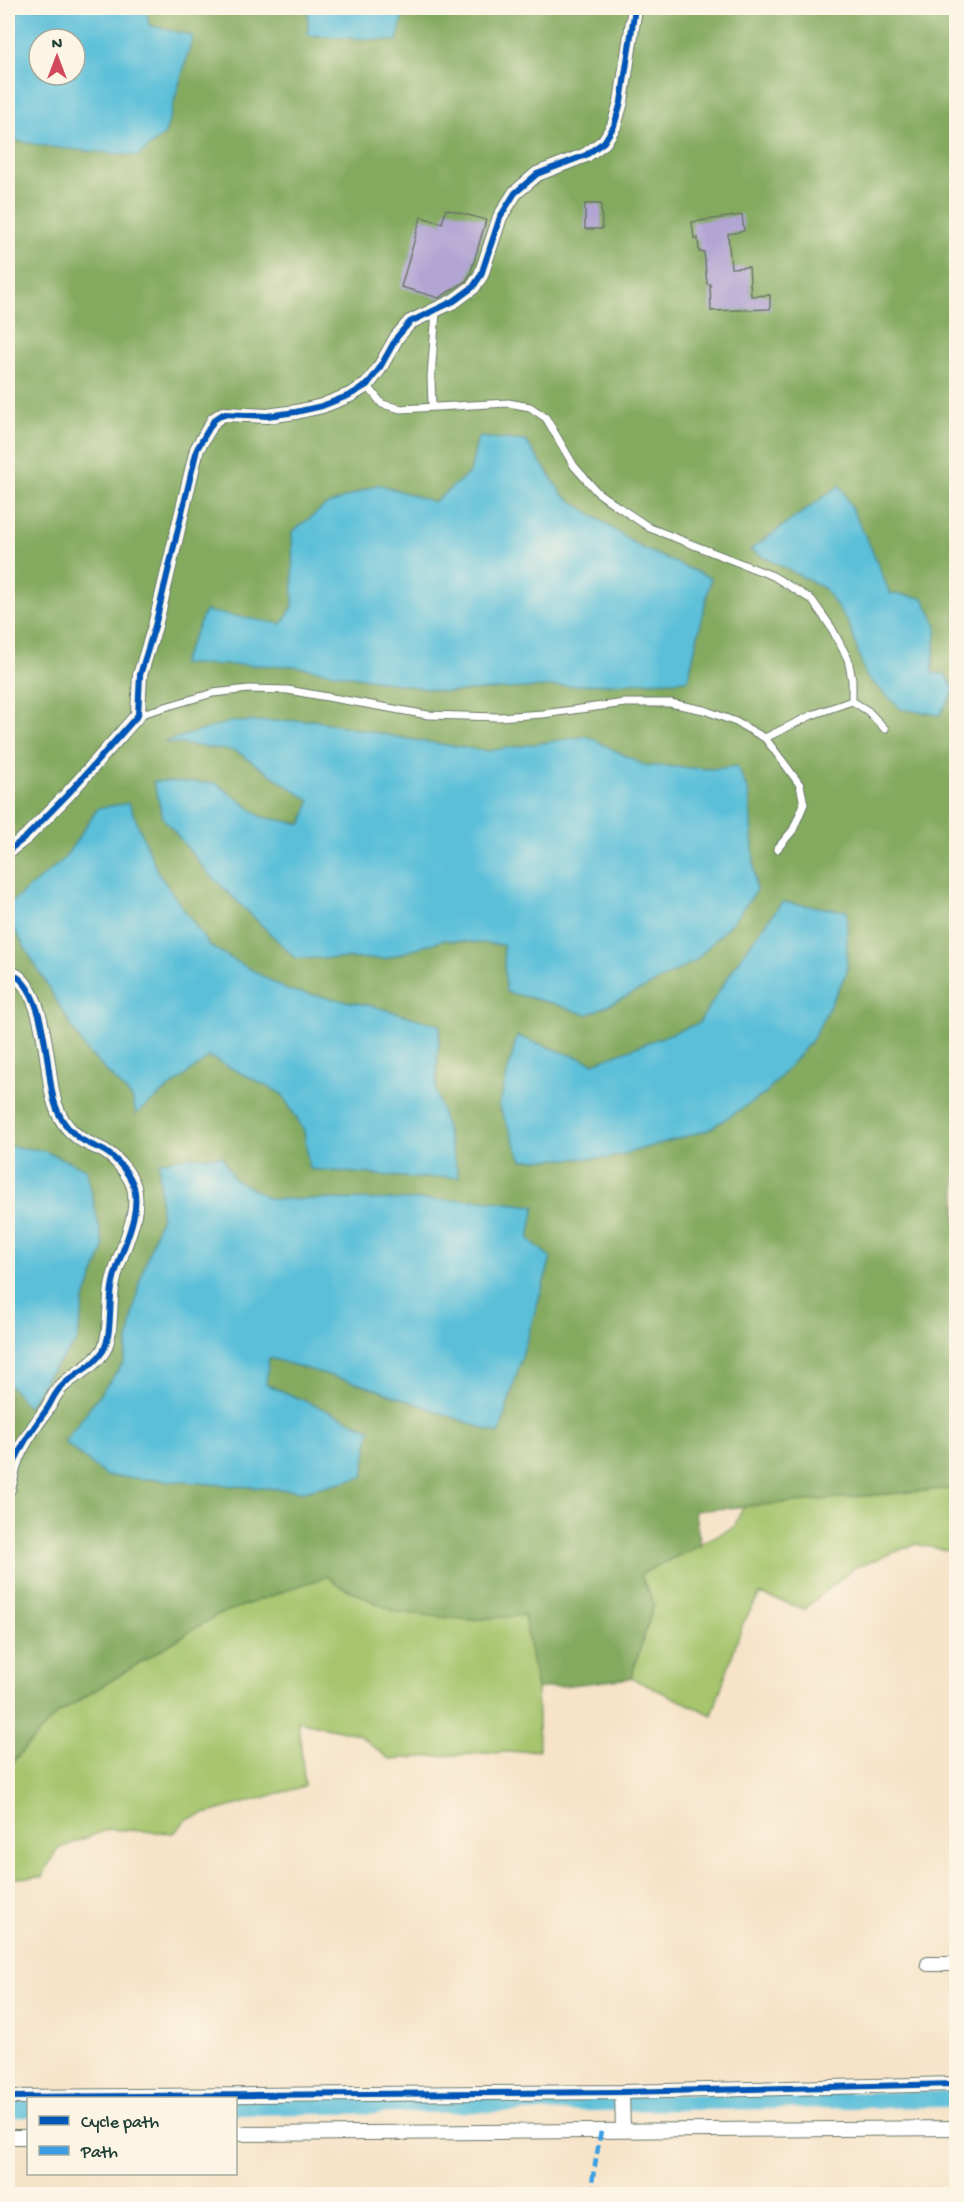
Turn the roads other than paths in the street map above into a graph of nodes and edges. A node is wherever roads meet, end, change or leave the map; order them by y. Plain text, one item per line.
1 (635, 8) edge
2 (436, 310) junction
3 (367, 385) junction
4 (432, 406) junction
5 (852, 701) junction
6 (138, 715) junction
7 (885, 729) dead end
8 (765, 738) junction
9 (777, 849) dead end
10 (8, 851) edge
11 (8, 972) edge
12 (8, 1489) edge
13 (928, 1964) dead end
14 (957, 1964) edge
15 (957, 2084) edge
16 (622, 2094) junction
17 (8, 2097) edge
18 (623, 2125) junction
19 (957, 2128) edge
20 (237, 2134) edge
21 (27, 2136) edge
22 (8, 2137) edge

1 - 2 street
2 - 3 street
2 - 4 lane
3 - 4 lane
3 - 6 street
4 - 5 lane
5 - 7 lane
5 - 8 lane
6 - 8 lane
6 - 10 street
8 - 9 lane
11 - 12 street
13 - 14 street
15 - 16 street
16 - 17 street
16 - 18 street
18 - 19 street
18 - 20 street
21 - 22 street

